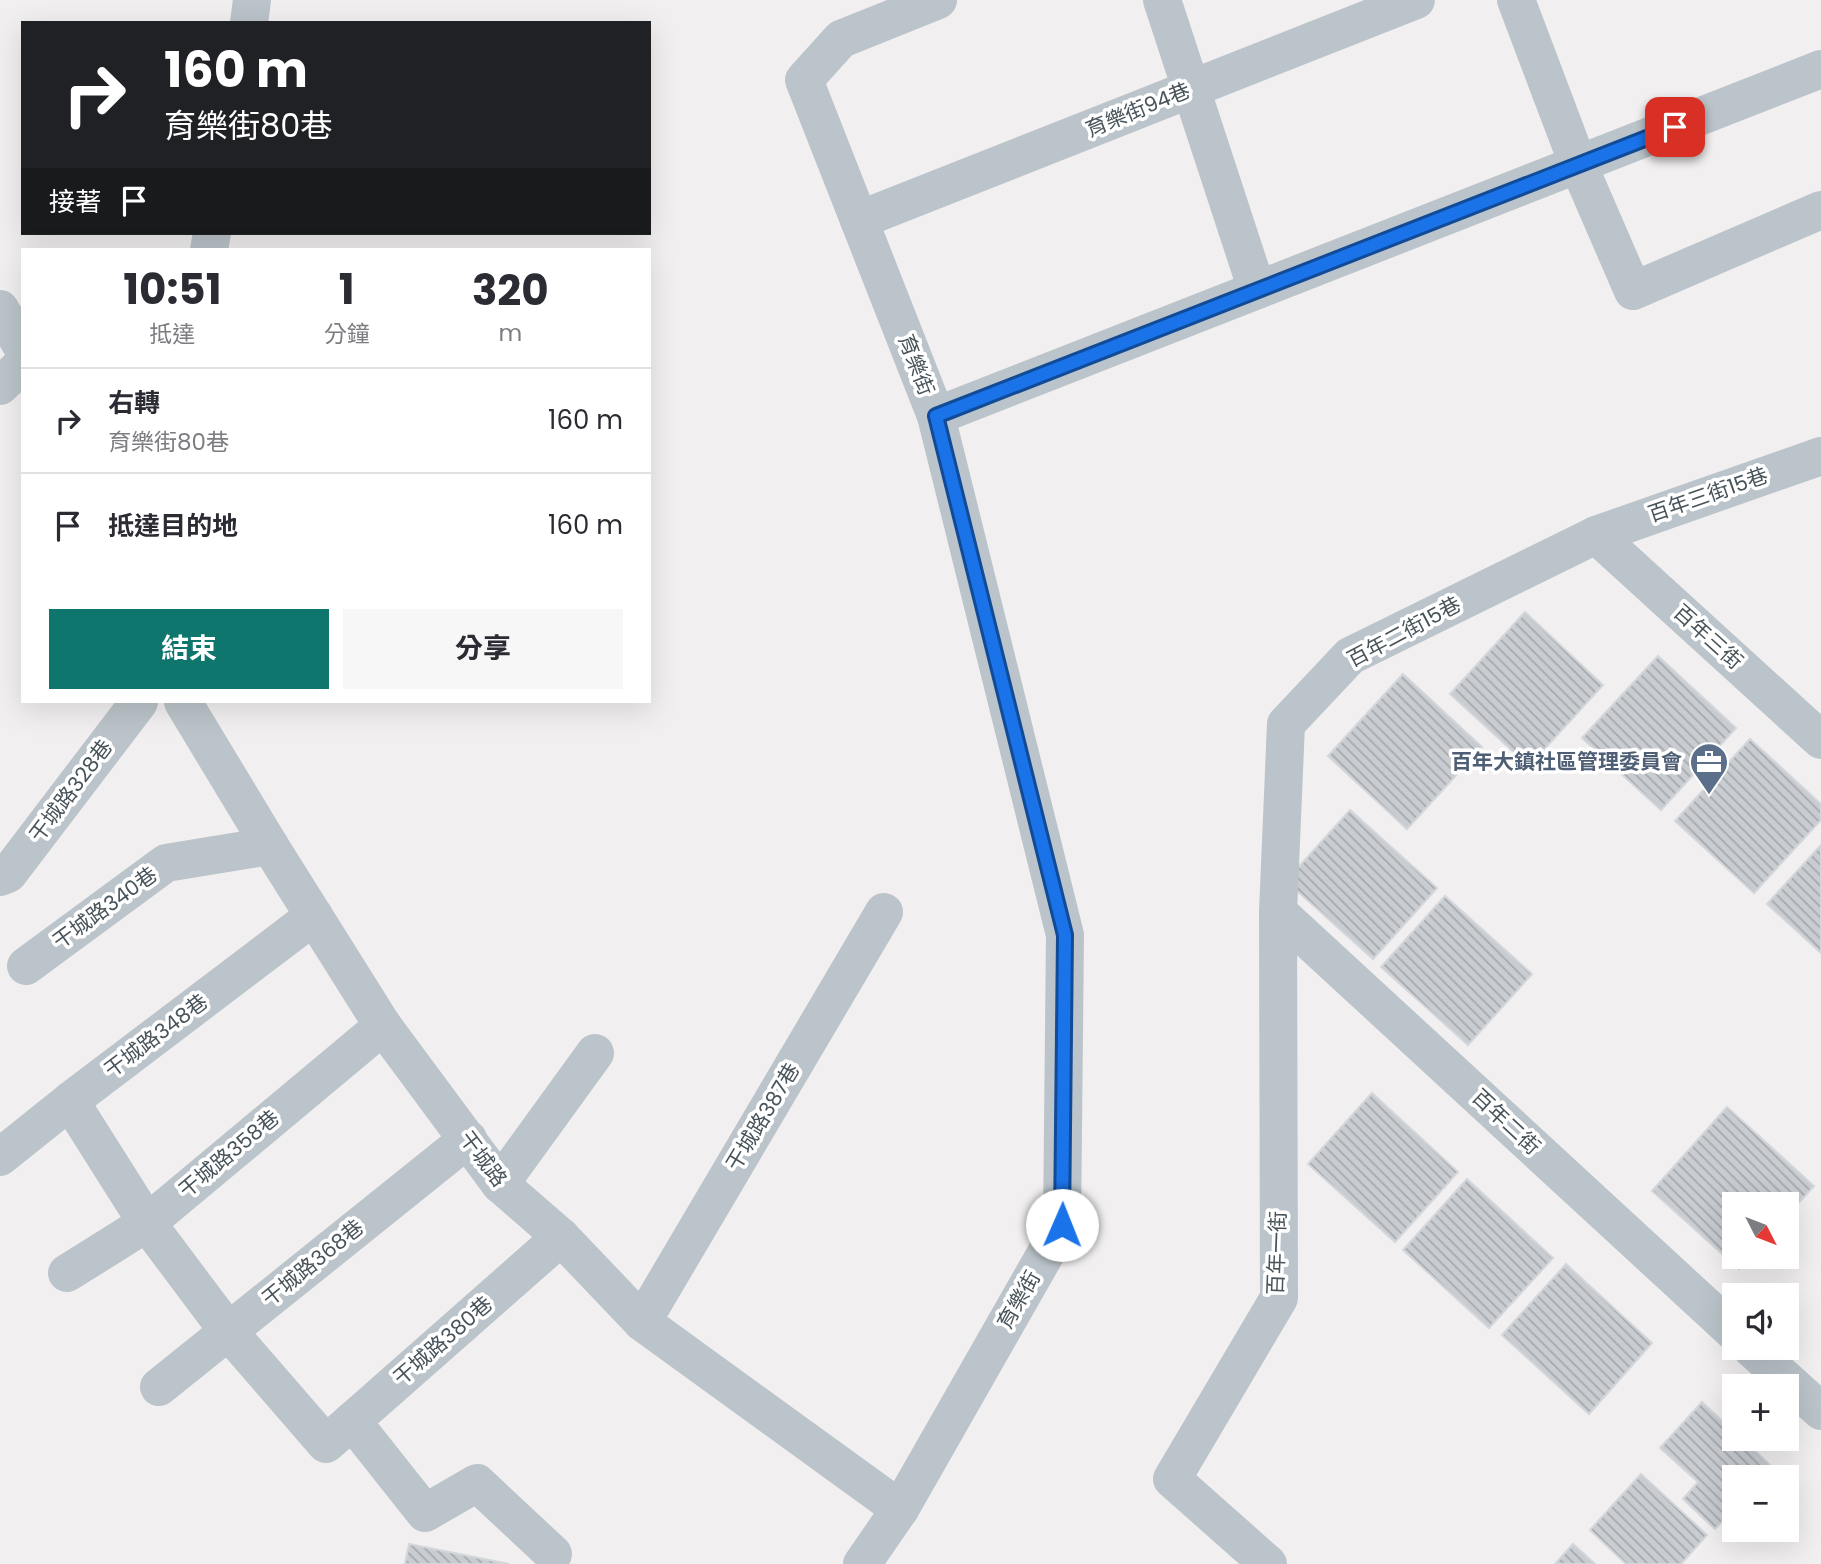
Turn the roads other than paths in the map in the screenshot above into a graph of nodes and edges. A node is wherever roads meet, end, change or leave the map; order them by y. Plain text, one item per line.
1 (253, 0) edge
2 (938, 0) edge
3 (1162, 0) edge
4 (1416, 0) edge
5 (1516, 0) edge
6 (248, 21) edge
7 (1821, 69) edge
8 (1193, 88) junction
9 (1578, 164) junction
10 (1821, 210) edge
11 (859, 220) junction
12 (1257, 290) junction
13 (0, 309) edge
14 (21, 345) edge
15 (21, 366) edge
16 (0, 386) edge
17 (936, 416) junction
18 (1821, 456) edge
19 (1596, 535) junction
20 (138, 703) edge
21 (184, 703) edge
22 (1821, 740) edge
23 (270, 846) junction
24 (0, 877) edge
25 (884, 912) dead end
26 (1278, 912) junction
27 (314, 916) junction
28 (26, 966) dead end
29 (383, 1026) junction
30 (595, 1053) dead end
31 (69, 1101) junction
32 (468, 1139) junction
33 (0, 1157) edge
34 (500, 1184) junction
35 (147, 1223) junction
36 (561, 1237) junction
37 (67, 1273) dead end
38 (1722, 1321) edge
39 (642, 1322) junction
40 (229, 1331) junction
41 (1764, 1360) edge
42 (159, 1387) dead end
43 (1821, 1411) edge
44 (339, 1432) junction
45 (900, 1509) junction
46 (553, 1554) dead end
47 (863, 1564) edge
48 (1268, 1564) edge

1 - 6 street
2 - 11 street, 育樂街
3 - 8 street
4 - 8 street, 育樂街94巷
5 - 9 street
7 - 9 street
8 - 11 street, 育樂街94巷
8 - 12 street
9 - 10 street
9 - 12 street
11 - 17 street, 育樂街
12 - 17 street
13 - 14 street
15 - 16 street
17 - 45 street, 育樂街
18 - 19 street, 百年三街15巷
19 - 22 street, 百年三街
19 - 26 street, 百年二街15巷
20 - 24 street, 干城路328巷
21 - 23 street, 干城路
23 - 27 street, 干城路
23 - 28 street, 干城路340巷
25 - 39 street, 干城路387巷
26 - 38 street, 百年二街
26 - 48 street, 百年一街
27 - 29 street, 干城路
27 - 31 street, 干城路348巷
29 - 32 street, 干城路
29 - 35 street, 干城路358巷
30 - 34 street
31 - 33 street, 干城路348巷
31 - 35 street
32 - 34 street, 干城路
32 - 40 street, 干城路368巷
34 - 36 street, 干城路
35 - 37 street, 干城路358巷
35 - 40 street
36 - 39 street, 干城路
36 - 44 street, 干城路380巷
39 - 45 street, 干城路
40 - 42 street, 干城路368巷
40 - 44 street
41 - 43 street
44 - 46 street
45 - 47 street, 育樂街

